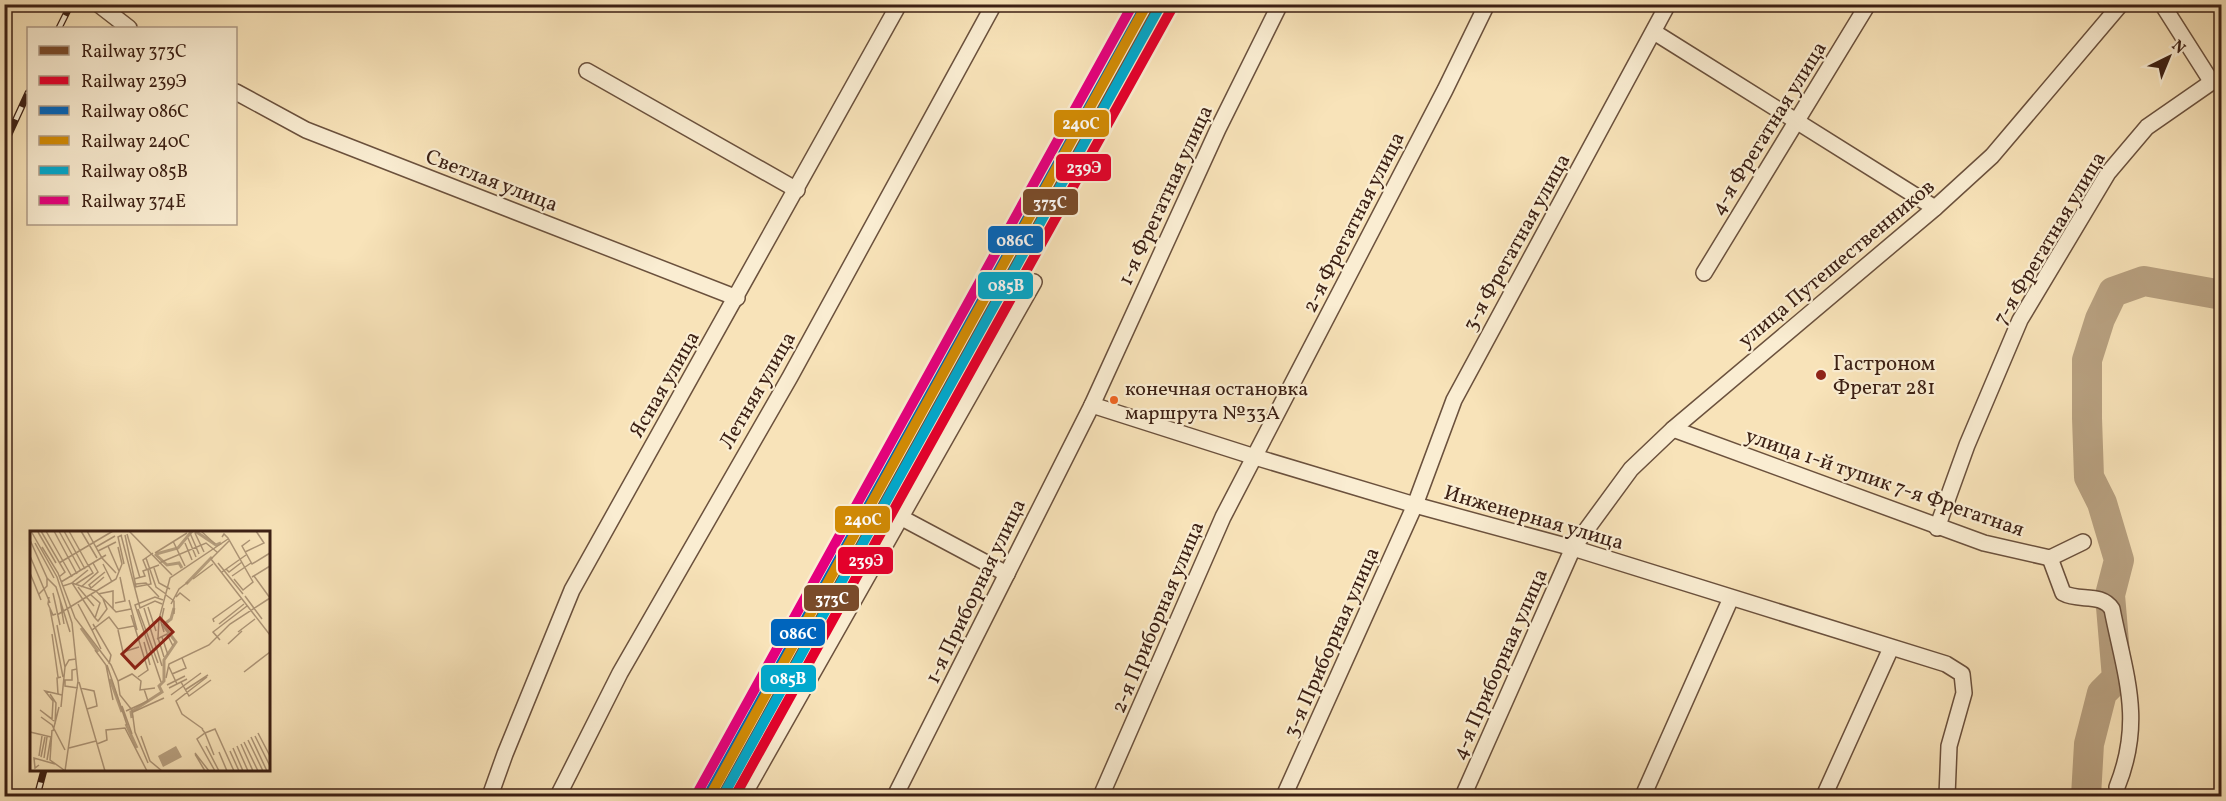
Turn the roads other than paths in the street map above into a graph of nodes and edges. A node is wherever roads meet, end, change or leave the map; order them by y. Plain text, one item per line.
1 (98, 4) edge
2 (899, 4) edge
3 (994, 4) edge
4 (1280, 4) edge
5 (1487, 4) edge
6 (1668, 4) edge
7 (1868, 4) edge
8 (2121, 4) edge
9 (2162, 4) edge
10 (128, 27) edge
11 (1654, 32) junction
12 (587, 71) dead end
13 (2216, 78) edge
14 (237, 93) edge
15 (1797, 120) junction
16 (797, 190) junction
17 (1935, 208) junction
18 (1704, 273) dead end
19 (1034, 282) dead end
20 (737, 297) junction
21 (1092, 405) junction
22 (1673, 429) junction
23 (1255, 457) junction
24 (1415, 505) junction
25 (902, 518) junction
26 (1937, 528) junction
27 (2083, 542) dead end
28 (1573, 548) junction
29 (2050, 558) junction
30 (1007, 574) junction
31 (1731, 598) junction
32 (1891, 648) junction
33 (2117, 787) dead end
34 (490, 796) edge
35 (558, 796) edge
36 (743, 796) edge
37 (895, 796) edge
38 (1101, 796) edge
39 (1284, 796) edge
40 (1463, 796) edge
41 (1643, 796) edge
42 (1824, 796) edge
43 (1947, 796) edge

1 - 10 street
2 - 16 street, Ясная улица
3 - 35 street, Летняя улица
4 - 21 street, 1-я Фрегатная улица
5 - 23 street, 2-я Фрегатная улица
6 - 11 street, 3-я Фрегатная улица
7 - 15 street, 4-я Фрегатная улица
8 - 17 street, улица Путешественников
9 - 13 street
11 - 15 street
11 - 24 street, 3-я Фрегатная улица
12 - 16 street
13 - 26 street, 7-я Фрегатная улица
14 - 20 street, Светлая улица
15 - 17 street
15 - 18 street, 4-я Фрегатная улица
16 - 20 street, Ясная улица
17 - 22 street, улица Путешественников
19 - 25 street
20 - 34 street, Ясная улица
21 - 23 street, Инженерная улица
21 - 30 street, 1-я Приборная улица
22 - 26 street, улица 1-й тупик 7-я Фрегатная
22 - 28 street, улица Путешественников
23 - 24 street, Инженерная улица
23 - 38 street, 2-я Приборная улица
24 - 28 street, Инженерная улица
24 - 39 street, 3-я Приборная улица
25 - 30 street
25 - 36 street
26 - 29 street, улица 1-й тупик 7-я Фрегатная
27 - 29 street
28 - 31 street, Инженерная улица
28 - 40 street, 4-я Приборная улица
29 - 33 street
30 - 37 street, 1-я Приборная улица
31 - 32 street, Инженерная улица
31 - 41 street
32 - 42 street
32 - 43 street, Инженерная улица

